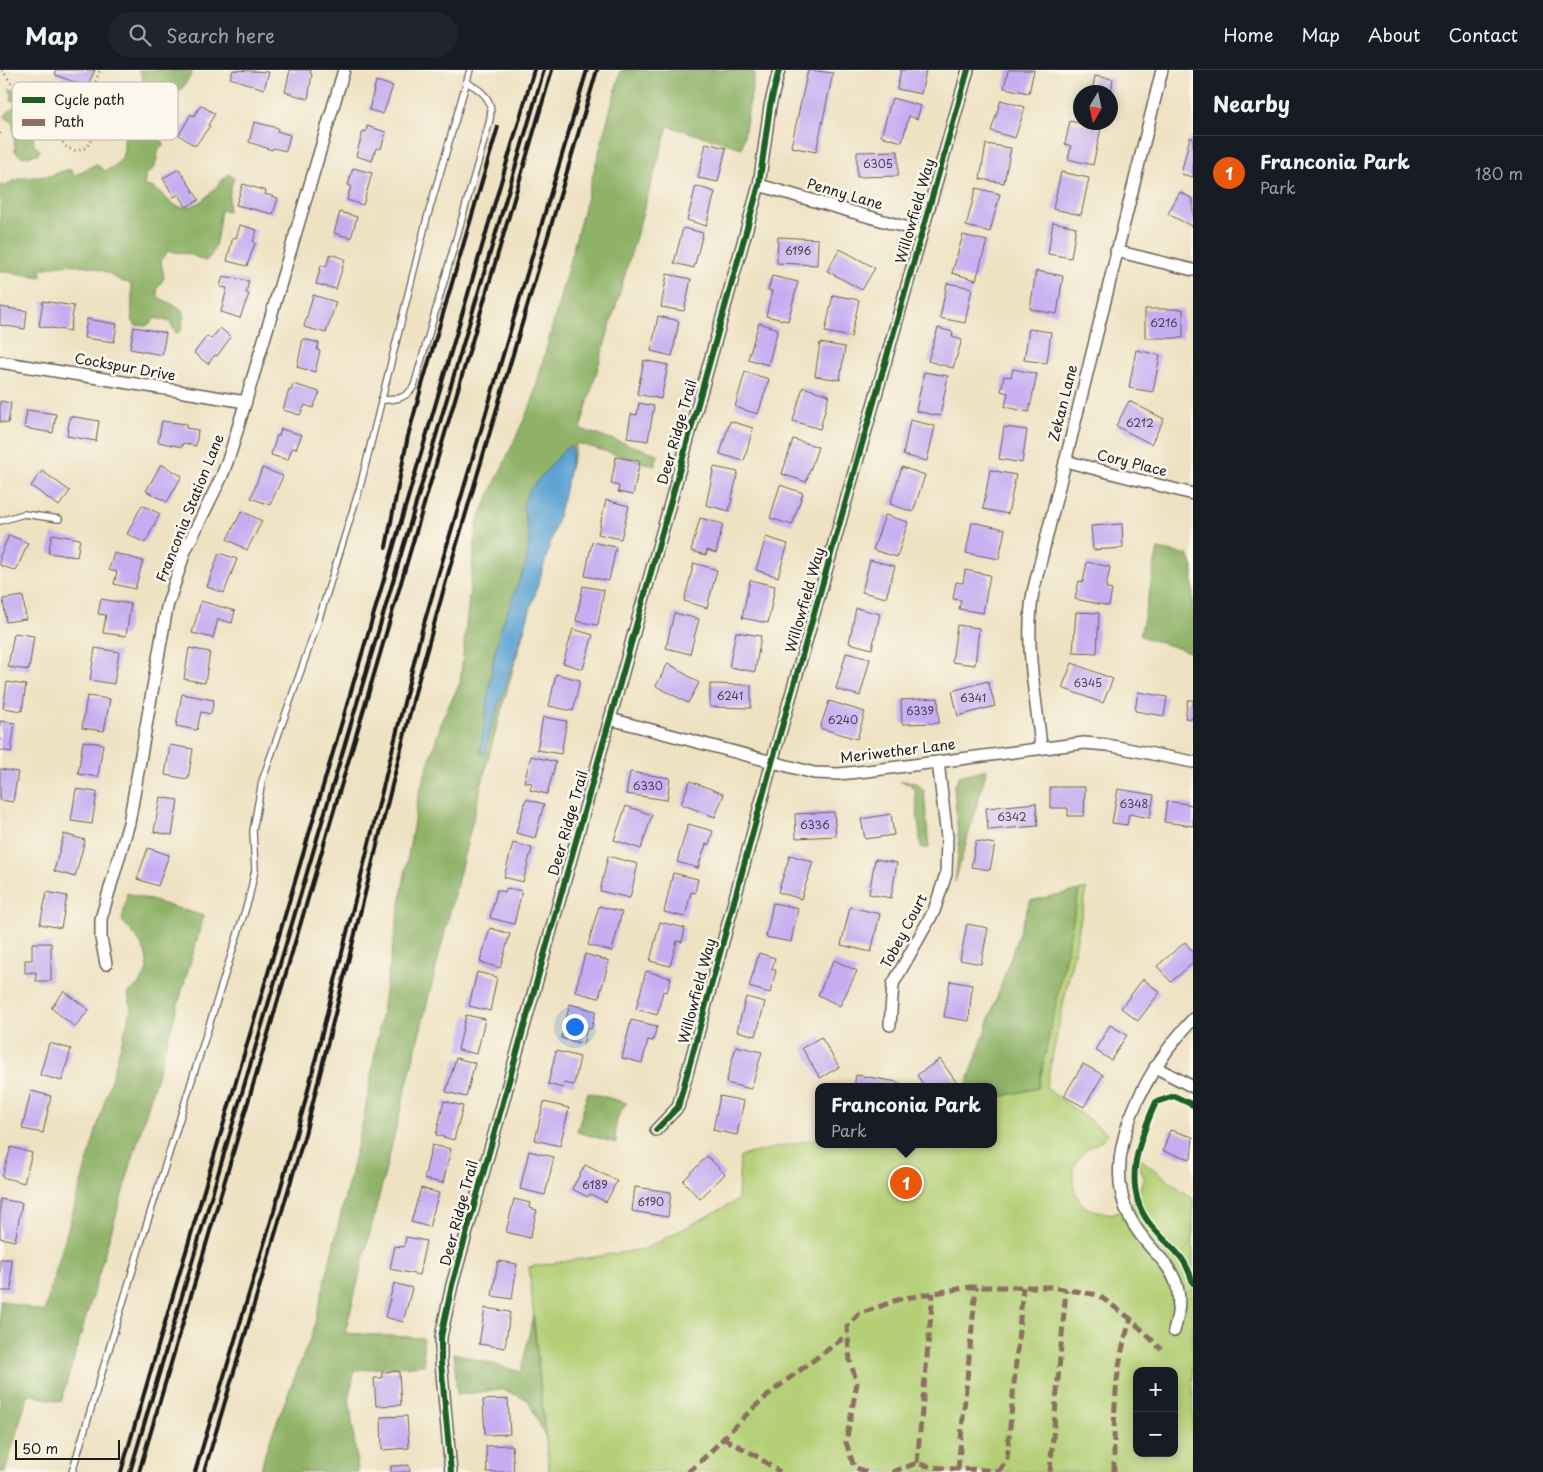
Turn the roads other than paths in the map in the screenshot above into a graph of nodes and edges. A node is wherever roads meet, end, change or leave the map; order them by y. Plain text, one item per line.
1 (344, 70) edge
2 (470, 70) edge
3 (779, 70) edge
4 (968, 70) edge
5 (1162, 70) edge
6 (466, 82) junction
7 (759, 185) junction
8 (922, 232) junction
9 (1116, 251) junction
10 (1193, 270) edge
11 (0, 362) edge
12 (382, 400) junction
13 (246, 402) junction
14 (1065, 461) junction
15 (1193, 494) edge
16 (59, 520) dead end
17 (0, 522) edge
18 (610, 719) junction
19 (1041, 748) junction
20 (772, 762) junction
21 (938, 762) junction
22 (1193, 762) edge
23 (106, 964) dead end
24 (1193, 1019) edge
25 (890, 1025) dead end
26 (1155, 1067) junction
27 (1193, 1087) edge
28 (656, 1130) dead end
29 (1174, 1331) dead end
30 (72, 1472) edge
31 (451, 1472) edge

1 - 13 street, Franconia Station Lane
2 - 6 lane
3 - 7 street, Deer Ridge Trail
4 - 8 street, Willowfield Way
5 - 9 street, Zekan Lane
6 - 12 lane
6 - 12 lane
7 - 8 street, Penny Lane
7 - 18 street, Deer Ridge Trail
8 - 20 street, Willowfield Way
9 - 10 street
9 - 14 street, Zekan Lane
11 - 13 street, Cockspur Drive
12 - 30 lane
13 - 23 street, Franconia Station Lane
14 - 15 street, Cory Place
14 - 19 street, Zekan Lane
16 - 17 lane
18 - 20 street, Meriwether Lane
18 - 31 street, Deer Ridge Trail
19 - 21 street, Meriwether Lane
19 - 22 street, Meriwether Lane
20 - 21 street, Meriwether Lane
20 - 28 street, Willowfield Way
21 - 25 street, Tobey Court
24 - 26 street
26 - 27 street
26 - 29 street

